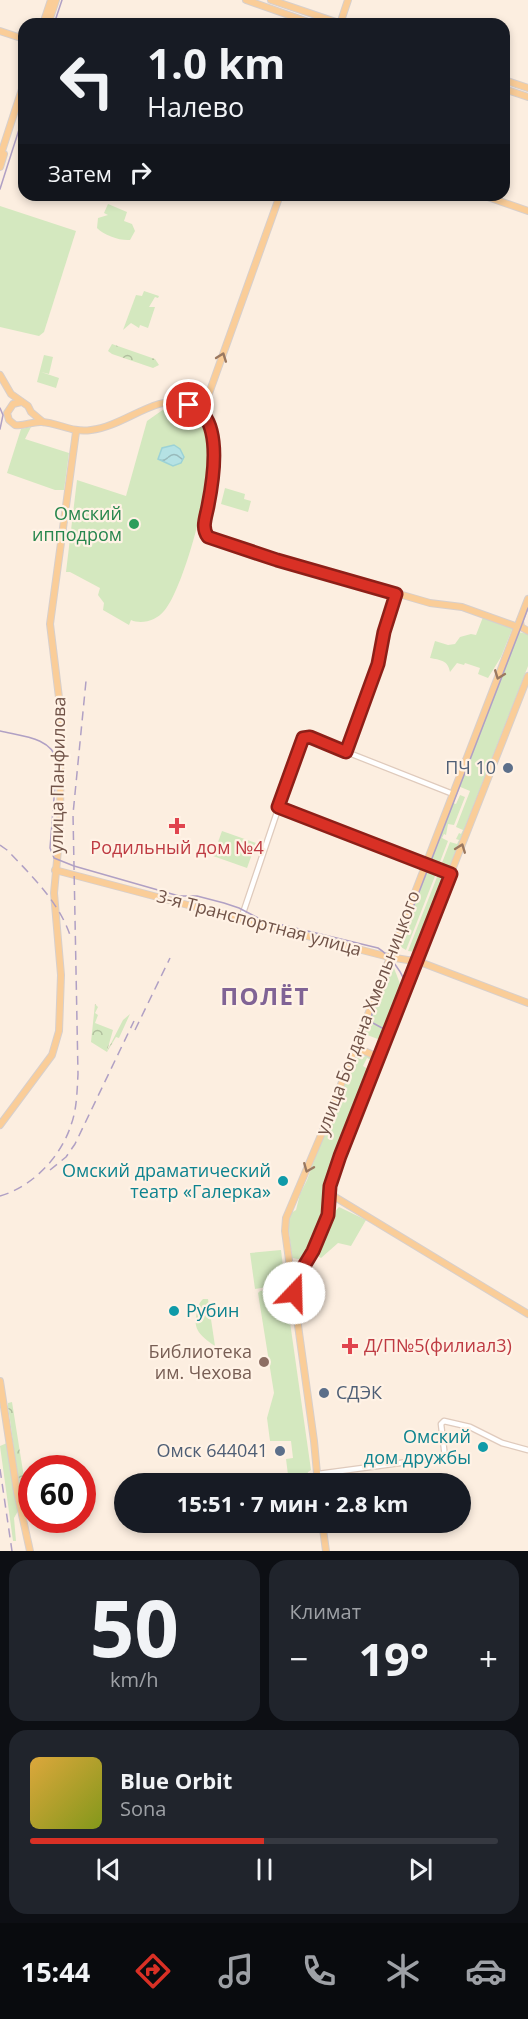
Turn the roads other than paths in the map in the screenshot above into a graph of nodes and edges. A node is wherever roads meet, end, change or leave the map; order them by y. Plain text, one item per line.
1 (51, 0) edge
2 (56, 0) edge
3 (246, 0) edge
4 (271, 0) edge
5 (348, 0) edge
6 (45, 18) edge
7 (50, 18) edge
8 (297, 18) edge
9 (323, 18) edge
10 (342, 18) edge
11 (0, 32) edge
12 (18, 37) edge
13 (510, 82) edge
14 (528, 88) edge
15 (510, 90) edge
16 (528, 97) edge
17 (18, 102) edge
18 (18, 112) edge
19 (0, 157) edge
20 (0, 167) edge
21 (278, 201) edge
22 (499, 201) edge
23 (528, 211) edge
24 (0, 375) edge
25 (0, 381) edge
26 (21, 402) junction
27 (9, 408) junction
28 (0, 412) edge
29 (31, 412) junction
30 (202, 412) junction
31 (9, 420) junction
32 (43, 422) junction
33 (26, 424) junction
34 (76, 432) junction
35 (396, 594) junction
36 (528, 599) edge
37 (519, 624) junction
38 (528, 631) edge
39 (528, 676) edge
40 (346, 752) junction
41 (453, 794) junction
42 (278, 807) junction
43 (426, 864) junction
44 (56, 870) junction
45 (451, 874) junction
46 (241, 919) junction
47 (389, 957) junction
48 (418, 961) junction
49 (528, 1003) edge
50 (355, 1047) junction
51 (380, 1058) junction
52 (0, 1125) edge
53 (330, 1186) junction
54 (344, 1202) junction
55 (329, 1209) junction
56 (289, 1261) junction
57 (302, 1269) junction
58 (294, 1293) junction
59 (528, 1314) edge
60 (0, 1381) edge
61 (528, 1450) edge
62 (318, 1473) edge
63 (325, 1473) edge
64 (324, 1533) edge
65 (30, 1551) edge
66 (326, 1551) edge

1 - 6 main road
2 - 7 main road
3 - 8 main road
4 - 9 main road
5 - 10 main road
11 - 12 main road
13 - 14 main road
15 - 16 main road
17 - 19 main road
18 - 20 main road
30 -> 21 main road
22 - 23 main road
24 - 26 main road
25 - 27 main road
26 - 27 main road
26 - 29 main road
27 - 28 main road
27 - 31 main road
28 - 31 main road
29 - 32 main road
29 - 33 main road
30 - 34 main road
30 - 35 main road
31 - 33 main road
32 - 33 main road
32 - 34 main road
34 - 44 main road, улица Панфилова
35 - 37 main road
35 - 40 street
36 - 37 main road, улица Богдана Хмельницкого
37 - 38 main road
37 -> 41 main road, улица Богдана Хмельницкого
45 -> 39 main road, улица Богдана Хмельницкого
40 - 41 street
40 - 42 street
41 - 43 main road, улица Богдана Хмельницкого
42 - 43 street
42 - 46 street
43 - 45 main road
43 - 47 main road, улица Богдана Хмельницкого
44 - 46 main road, 3-я Транспортная улица
44 - 52 main road, улица Панфилова
45 - 48 main road, улица Богдана Хмельницкого
46 - 47 main road, 3-я Транспортная улица
47 - 48 main road, 3-я Транспортная улица
47 - 50 main road, улица Богдана Хмельницкого
48 - 49 main road, 3-я Транспортная улица
48 - 51 main road, улица Богдана Хмельницкого
50 - 51 main road
50 -> 56 main road, улица Богдана Хмельницкого
51 - 53 main road, улица Богдана Хмельницкого
53 - 54 main road
53 - 55 main road, улица Богдана Хмельницкого
54 - 55 main road
54 - 59 main road
55 - 57 main road, улица Богдана Хмельницкого
56 - 57 main road
56 - 58 main road, улица Богдана Хмельницкого
57 - 58 main road, улица Богдана Хмельницкого
58 - 62 main road, улица Богдана Хмельницкого
60 - 65 main road
61 - 63 street
64 - 66 main road

